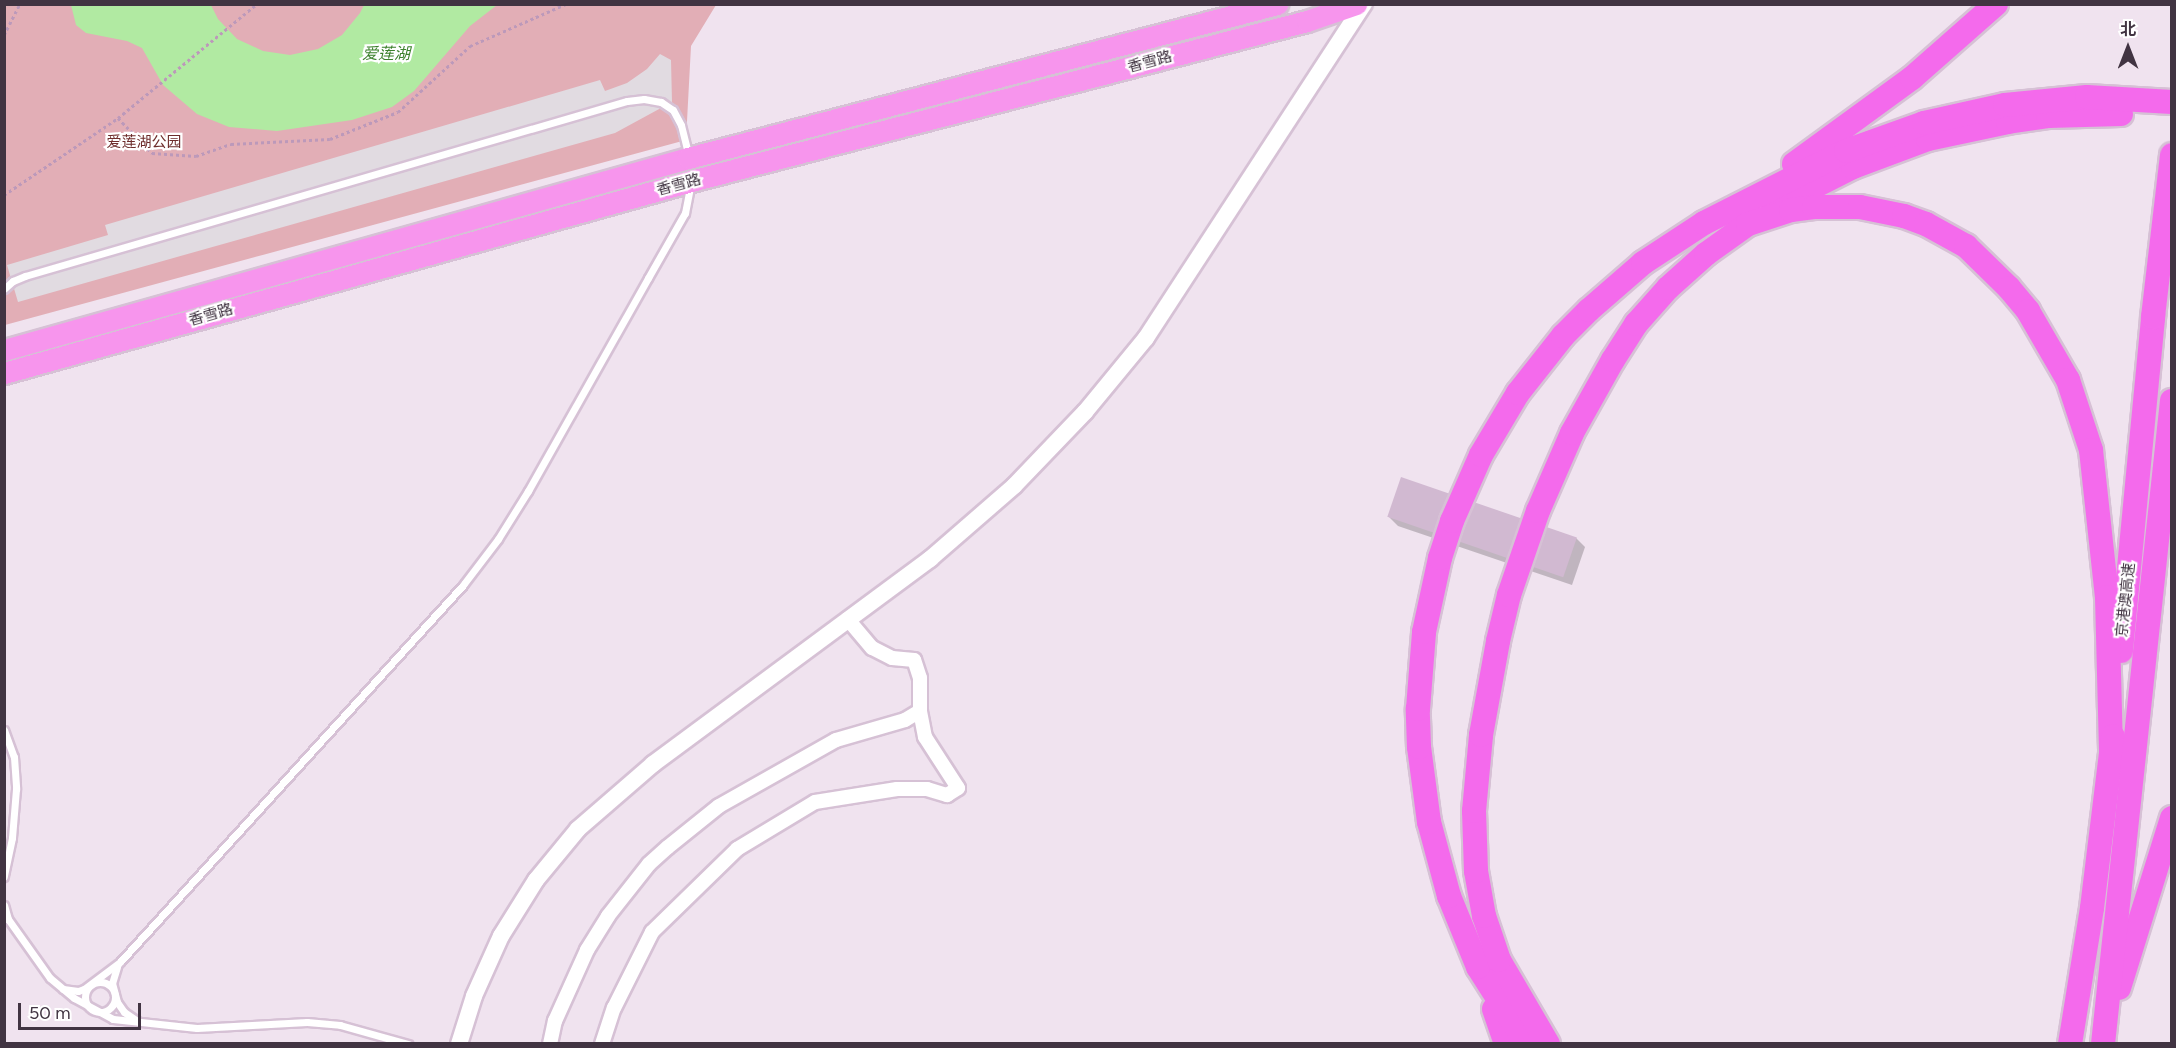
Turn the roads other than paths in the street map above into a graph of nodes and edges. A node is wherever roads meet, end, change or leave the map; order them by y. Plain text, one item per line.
1 (1277, 4) edge
2 (1356, 4) edge
3 (1364, 4) edge
4 (1996, 4) edge
5 (2172, 102) edge
6 (2129, 106) junction
7 (2172, 117) edge
8 (2172, 155) edge
9 (688, 158) junction
10 (691, 181) junction
11 (1742, 215) junction
12 (4, 289) edge
13 (4, 350) edge
14 (4, 373) edge
15 (2172, 401) edge
16 (848, 619) junction
17 (920, 711) junction
18 (4, 730) edge
19 (2111, 750) junction
20 (2172, 818) edge
21 (4, 877) edge
22 (4, 905) edge
23 (120, 962) junction
24 (1478, 967) junction
25 (92, 985) junction
26 (63, 989) junction
27 (114, 993) junction
28 (91, 1009) junction
29 (143, 1023) junction
30 (2103, 1043) edge
31 (408, 1044) edge
32 (459, 1044) edge
33 (550, 1044) edge
34 (602, 1044) edge
35 (1506, 1044) edge
36 (1527, 1044) edge
37 (1548, 1044) edge
38 (2070, 1044) edge

1 - 9 main road, 香雪路
2 - 10 main road, 香雪路
3 - 16 street
4 - 11 highway
5 - 6 highway
6 - 7 highway
6 - 11 highway
8 - 19 highway, 京港澳高速
9 - 10 lane
9 - 12 lane
9 - 13 main road, 香雪路
10 - 14 main road, 香雪路
10 - 23 lane
11 - 19 highway
11 - 24 highway
11 - 37 highway
15 - 30 highway, 京港澳高速
16 - 17 street
16 - 32 street
17 - 33 street
17 - 34 street
18 - 21 lane
19 - 38 highway, 京港澳高速
20 - 30 highway
22 - 26 lane
23 - 25 lane
23 - 27 lane
24 - 35 highway
24 - 36 highway
25 - 26 lane
25 - 27 lane
25 - 28 lane
26 - 28 lane
27 - 28 lane
27 - 29 lane
28 - 29 lane
29 - 31 lane

